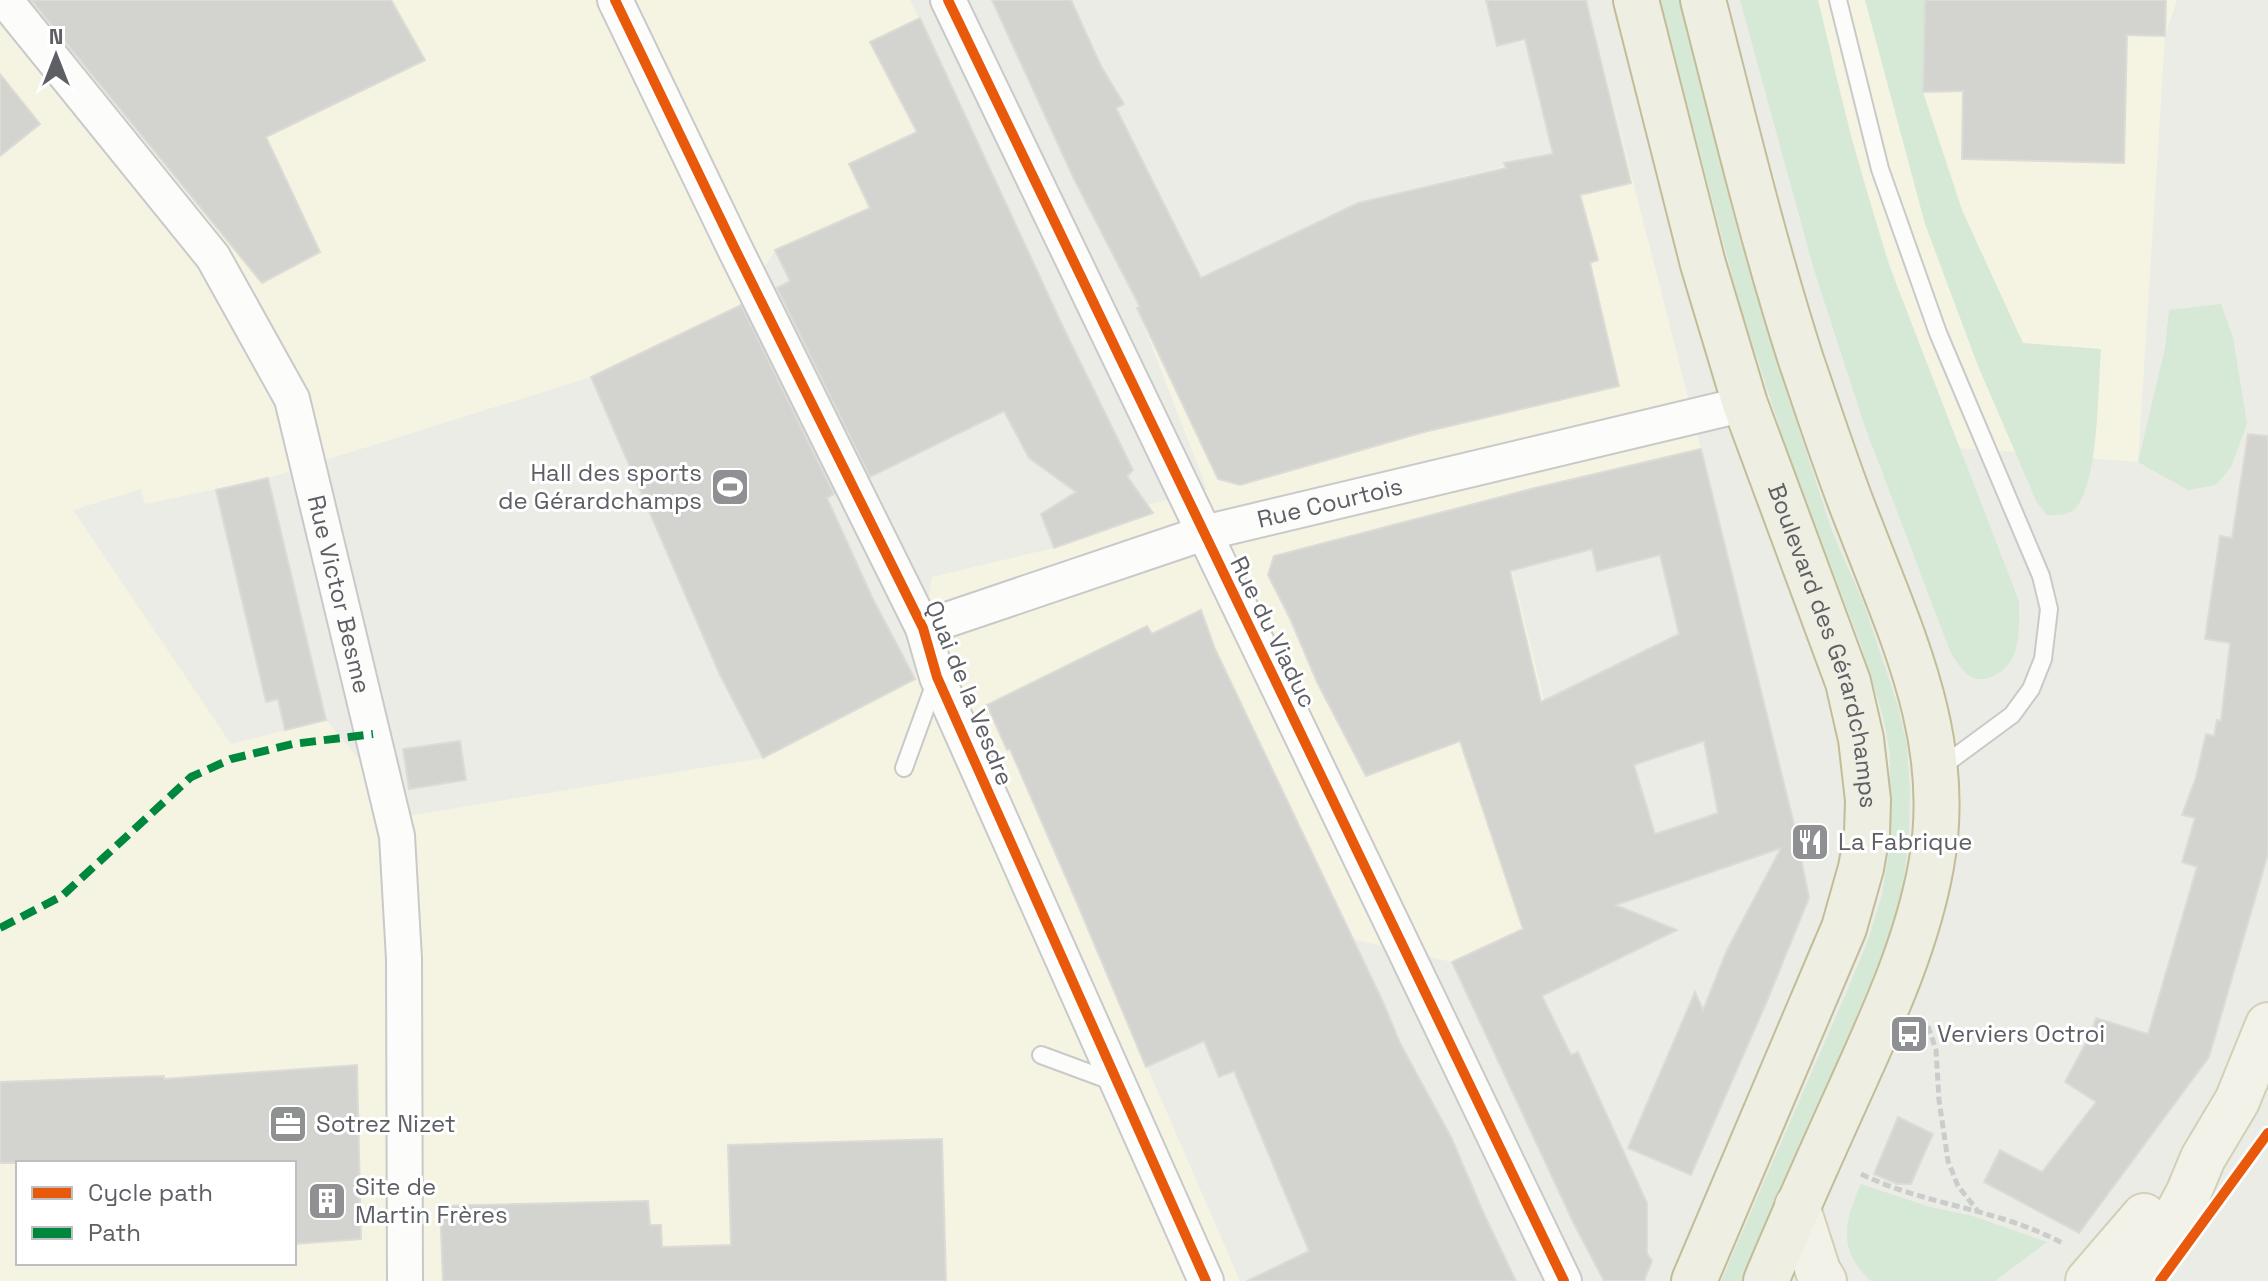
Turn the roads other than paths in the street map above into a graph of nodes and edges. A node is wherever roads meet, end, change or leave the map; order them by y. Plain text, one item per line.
1 (5, 0) edge
2 (615, 0) edge
3 (948, 0) edge
4 (1636, 0) edge
5 (1703, 0) edge
6 (1838, 0) edge
7 (1745, 404) junction
8 (1204, 533) junction
9 (923, 628) junction
10 (937, 677) junction
11 (904, 768) dead end
12 (1936, 771) junction
13 (2268, 1025) edge
14 (1041, 1055) dead end
15 (1116, 1083) junction
16 (2203, 1158) junction
17 (1797, 1206) junction
18 (2138, 1222) junction
19 (2063, 1262) edge
20 (405, 1281) edge
21 (1206, 1281) edge
22 (1564, 1281) edge
23 (1694, 1281) edge
24 (1766, 1281) edge
25 (1824, 1281) edge
26 (2088, 1281) edge
27 (2128, 1281) edge

1 - 20 street, Rue Victor Besme
2 - 9 street, Quai de la Vesdre
3 - 8 street, Rue du Viaduc
4 - 7 highway, Boulevard des Gérardchamps
5 - 12 highway
6 - 12 lane
7 - 8 street, Rue Courtois
7 - 23 highway, Boulevard des Gérardchamps
8 - 9 street, Rue Courtois
8 - 22 street, Rue du Viaduc
9 - 10 street, Quai de la Vesdre
10 - 11 lane
10 - 15 street, Quai de la Vesdre
12 - 17 highway
13 - 16 main road
14 - 15 lane
15 - 21 street, Quai de la Vesdre
16 - 18 main road
16 - 27 main road
17 - 24 highway
17 - 25 main road
18 - 19 main road
18 - 26 main road

